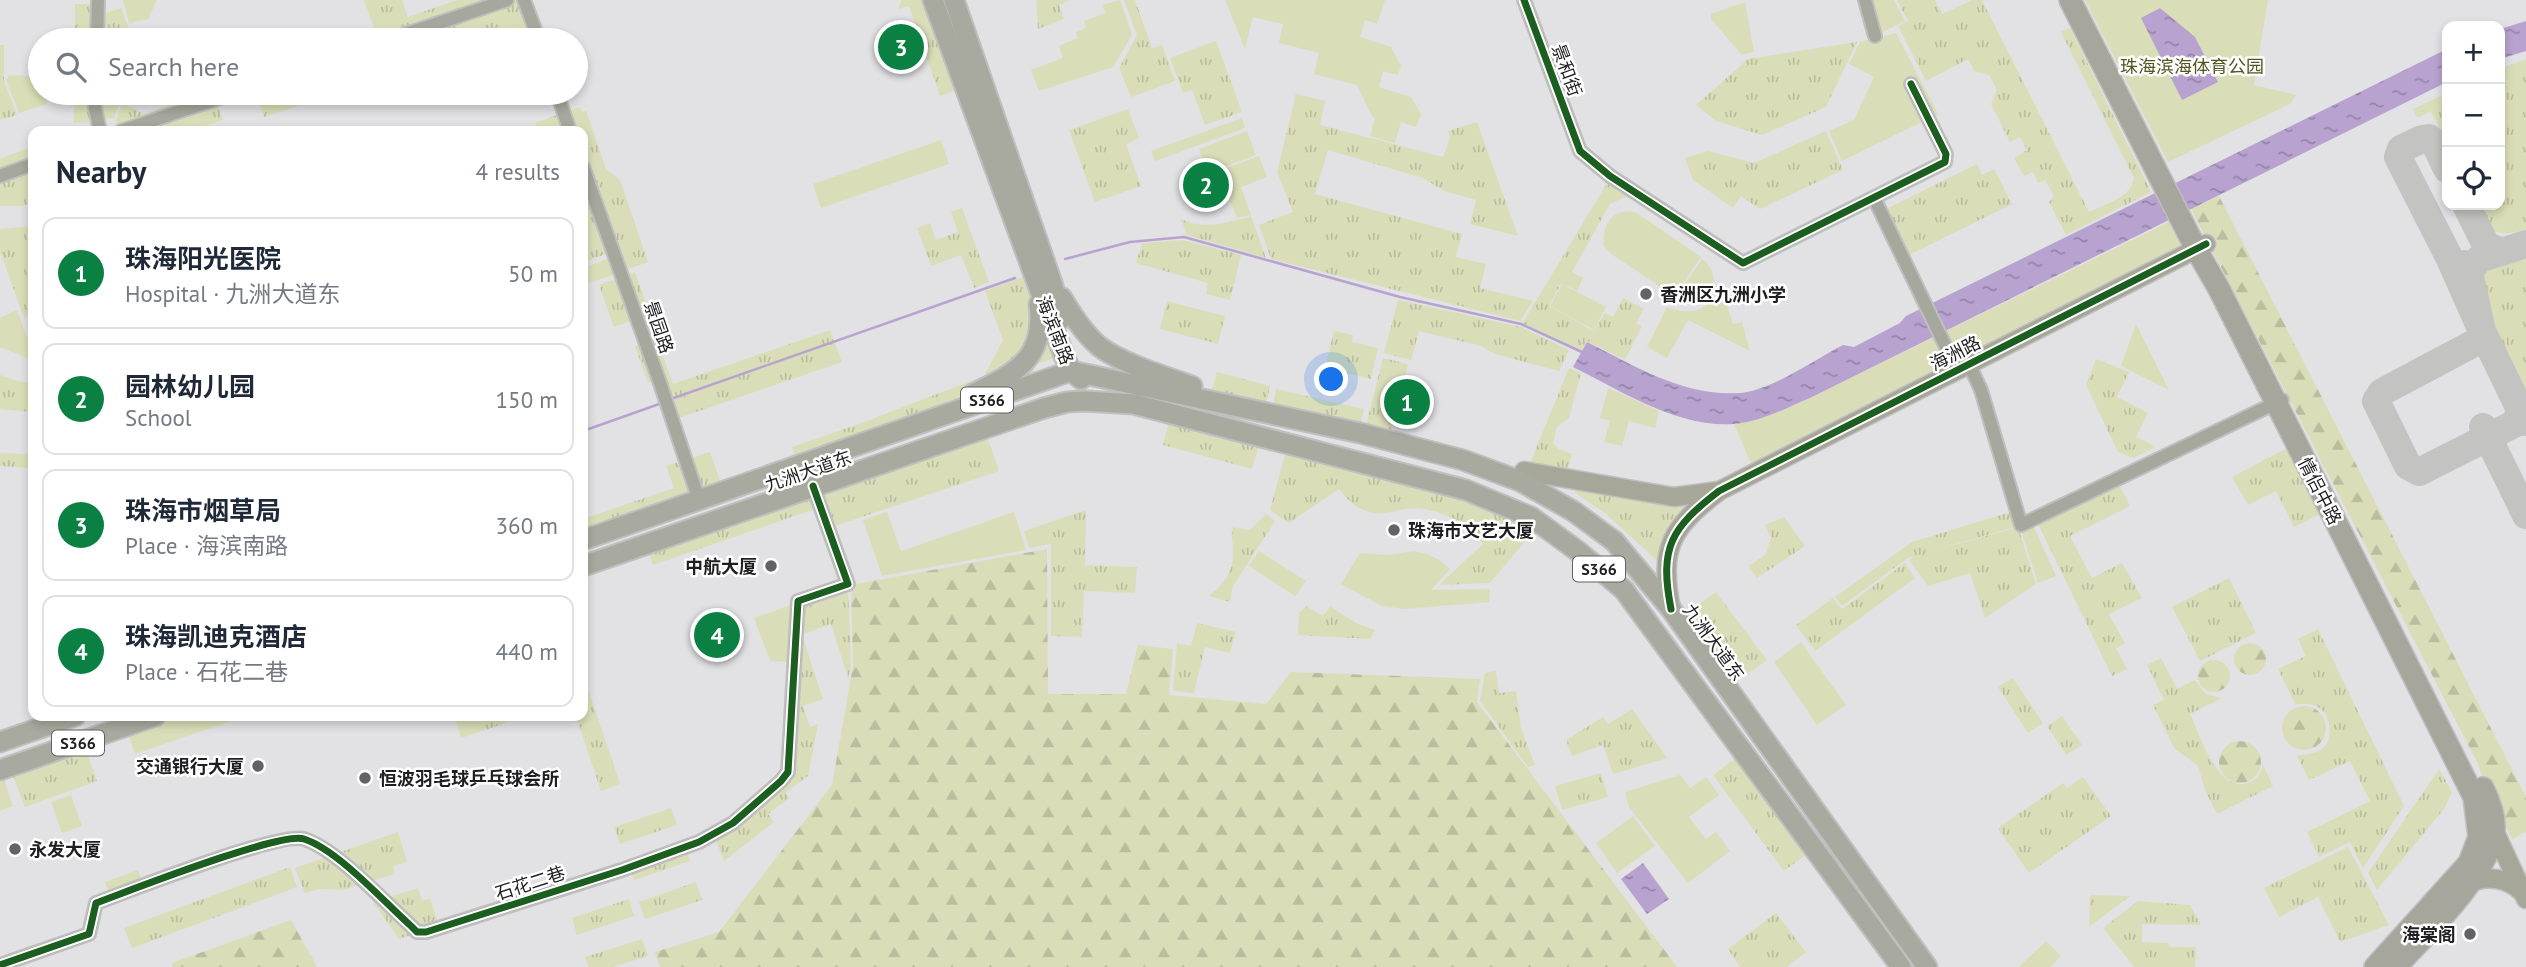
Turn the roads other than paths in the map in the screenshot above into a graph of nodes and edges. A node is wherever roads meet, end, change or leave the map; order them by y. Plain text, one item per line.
1 (98, 0) edge
2 (507, 0) edge
3 (524, 0) edge
4 (933, 0) edge
5 (954, 0) edge
6 (1524, 0) edge
7 (1865, 0) edge
8 (2070, 0) edge
9 (2082, 0) edge
10 (97, 28) edge
11 (423, 28) edge
12 (534, 28) edge
13 (1875, 36) dead end
14 (1911, 84) dead end
15 (95, 105) edge
16 (199, 105) edge
17 (561, 105) edge
18 (99, 126) edge
19 (136, 126) edge
20 (568, 126) edge
21 (28, 166) edge
22 (0, 176) edge
23 (588, 181) edge
24 (2168, 181) junction
25 (1874, 198) junction
26 (2201, 247) junction
27 (1045, 284) junction
28 (1963, 367) junction
29 (1071, 372) junction
30 (2280, 401) junction
31 (1133, 404) junction
32 (1044, 408) junction
33 (1267, 413) junction
34 (903, 429) junction
35 (1524, 471) dead end
36 (813, 486) junction
37 (1719, 491) junction
38 (699, 500) junction
39 (588, 538) edge
40 (588, 564) edge
41 (1671, 609) junction
42 (61, 721) edge
43 (141, 721) edge
44 (0, 742) edge
45 (0, 770) edge
46 (2481, 798) junction
47 (2494, 829) junction
48 (2526, 874) edge
49 (2468, 884) junction
50 (2525, 896) edge
51 (0, 965) edge
52 (1901, 967) edge
53 (1927, 967) edge
54 (2375, 967) edge
55 (2396, 967) edge

1 - 10 street
2 - 11 street
3 - 12 street
4 - 27 main road, 海滨南路
5 - 27 main road, 海滨南路
6 - 25 street, 景和街
7 - 13 street
8 - 24 highway, 情侣中路
9 - 24 highway, 情侣中路
14 - 25 street
15 - 18 street
16 - 19 street
17 - 20 street
21 - 22 street
23 - 38 street, 景园路
24 - 26 highway, 情侣中路
25 - 28 street
26 - 28 street, 海洲路
26 - 30 highway, 情侣中路
27 - 29 main road, 海滨南路
27 - 33 main road
27 - 34 main road
28 - 30 street
28 - 37 street, 海洲路
29 - 31 main road
29 - 32 main road
29 - 33 main road, 九洲大道东 / S366
29 - 34 main road, 九洲大道东 / S366
30 - 46 highway, 情侣中路
31 - 32 main road, 九洲大道东 / S366
31 - 52 main road, 九洲大道东 / S366
32 - 36 main road, 九洲大道东 / S366
33 - 41 main road, 九洲大道东 / S366
34 - 38 main road, 九洲大道东 / S366
35 - 37 street
36 - 40 main road, 九洲大道东 / S366
36 - 51 street, 石花二巷
37 - 41 street
38 - 39 main road, 九洲大道东 / S366
41 - 53 main road, 九洲大道东 / S366
42 - 44 main road, S366
43 - 45 main road, S366
46 - 47 highway, 情侣中路
46 - 48 street
46 - 54 highway, 情侣中路
47 - 49 highway, 情侣中路
47 - 50 street
49 - 50 street
49 - 55 highway, 情侣中路

